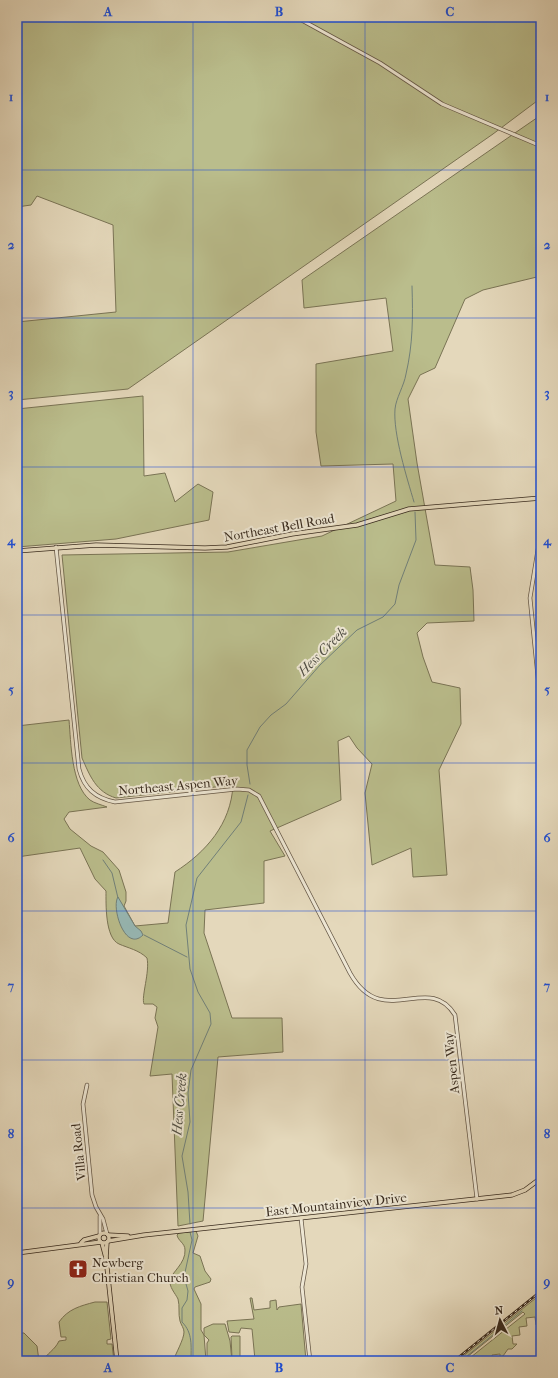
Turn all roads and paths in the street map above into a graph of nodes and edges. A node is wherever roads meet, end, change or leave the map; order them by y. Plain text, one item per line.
1 (296, 17) edge
2 (541, 146) edge
3 (541, 498) edge
4 (541, 531) edge
5 (56, 547) junction
6 (17, 550) edge
7 (541, 708) edge
8 (372, 998) joint
9 (87, 1084) dead end
10 (541, 1178) edge
11 (477, 1199) junction
12 (100, 1216) junction
13 (301, 1218) junction
14 (107, 1234) junction
15 (100, 1235) junction
16 (128, 1236) junction
17 (101, 1242) junction
18 (108, 1242) junction
19 (81, 1244) junction
20 (17, 1253) edge
21 (106, 1258) junction
22 (117, 1361) edge
23 (310, 1361) edge

1 - 2 street
3 - 5 main road, Northeast Bell Road
4 - 7 street
5 - 6 main road, Northeast Bell Road
5 - 8 street, Northeast Aspen Way
8 - 11 street, Aspen Way
9 - 12 street, Villa Road
10 - 11 main road, East Mountainview Drive
11 - 13 main road, East Mountainview Drive
12 - 14 street, Villa Road
12 - 15 street, Villa Road
13 - 16 main road, East Mountainview Drive
13 - 23 street
14 - 15 main road, East Mountainview Drive
14 - 16 main road, East Mountainview Drive
14 - 18 main road
15 - 17 main road
15 - 19 main road
16 - 18 main road, East Mountainview Drive
17 - 18 main road, East Mountainview Drive
17 - 19 main road
17 - 21 main road
18 - 21 main road
19 - 20 main road
21 - 22 main road

